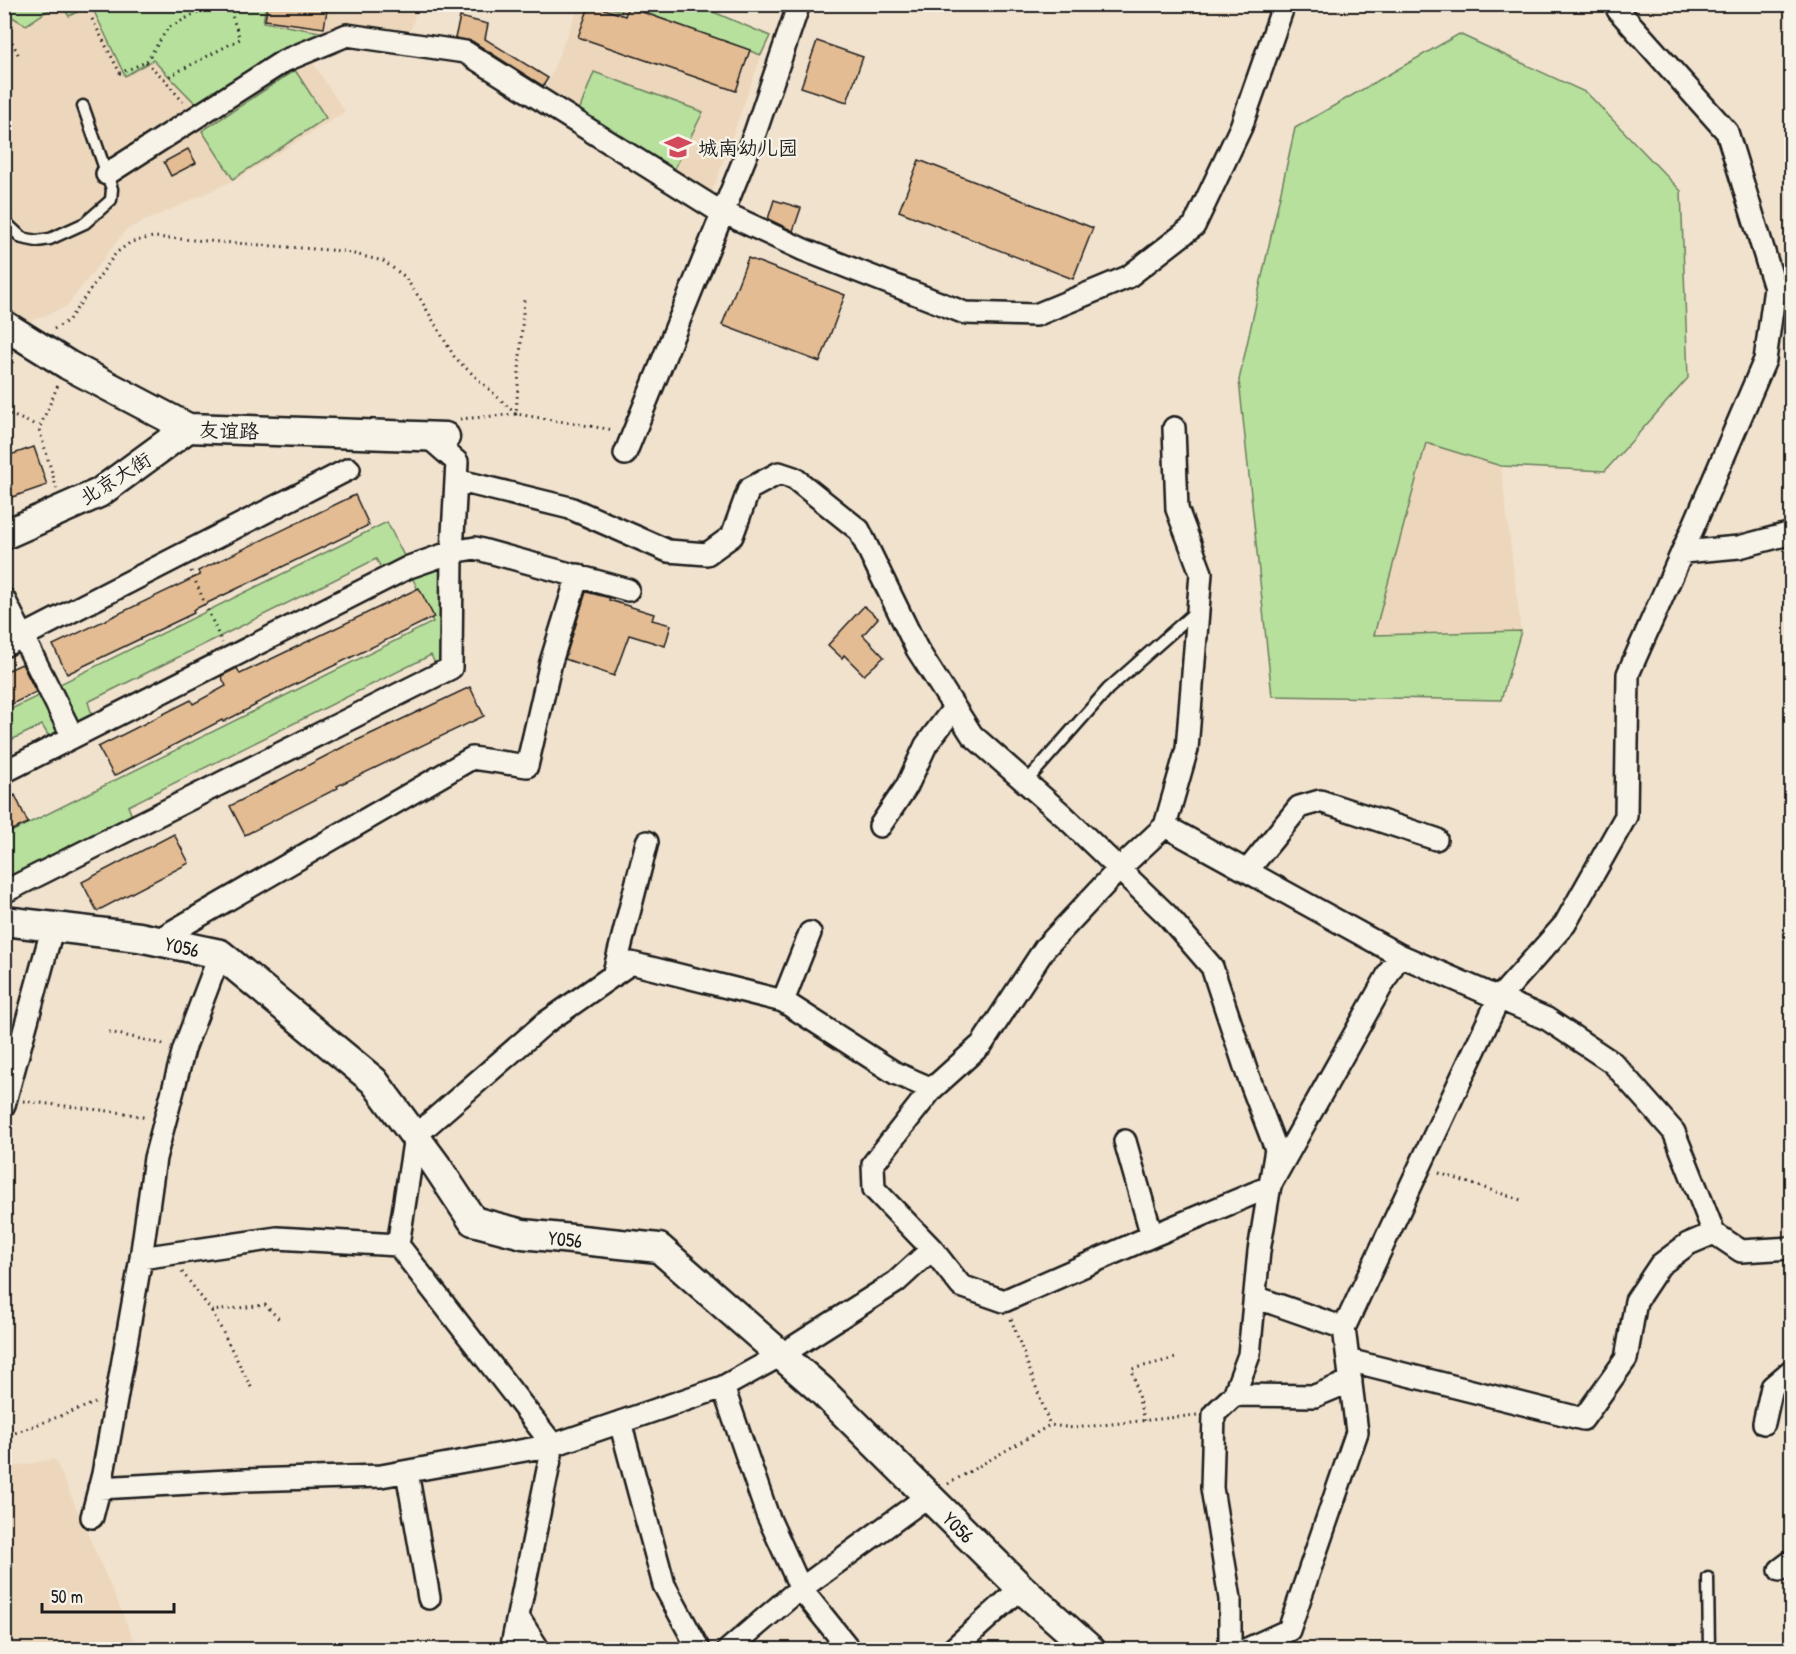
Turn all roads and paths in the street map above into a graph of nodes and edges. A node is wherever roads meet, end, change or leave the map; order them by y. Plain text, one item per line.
1 (213, 4) edge
2 (228, 4) edge
3 (799, 4) edge
4 (1284, 4) edge
5 (1616, 4) edge
6 (92, 19) dead end
7 (4, 26) edge
8 (19, 56) dead end
9 (146, 62) junction
10 (164, 79) junction
11 (83, 106) dead end
12 (195, 118) junction
13 (107, 174) junction
14 (723, 212) junction
15 (4, 221) edge
16 (524, 299) dead end
17 (15, 332) edge
18 (68, 365) junction
19 (4, 412) edge
20 (516, 414) junction
21 (36, 425) dead end
22 (188, 428) junction
23 (1174, 428) dead end
24 (442, 431) junction
25 (634, 433) junction
26 (625, 454) dead end
27 (349, 469) dead end
28 (456, 480) junction
29 (59, 496) dead end
30 (1791, 532) edge
31 (4, 535) edge
32 (453, 552) junction
33 (1683, 552) junction
34 (184, 554) junction
35 (578, 575) junction
36 (628, 590) dead end
37 (4, 599) edge
38 (1198, 609) junction
39 (24, 636) junction
40 (4, 646) edge
41 (229, 658) junction
42 (954, 708) junction
43 (73, 737) junction
44 (4, 772) edge
45 (1026, 782) junction
46 (880, 826) dead end
47 (1165, 826) junction
48 (1436, 838) dead end
49 (647, 842) dead end
50 (1119, 869) junction
51 (1247, 871) junction
52 (4, 892) edge
53 (4, 921) edge
54 (53, 927) junction
55 (810, 933) dead end
56 (156, 941) junction
57 (220, 954) junction
58 (1399, 955) junction
59 (613, 976) junction
60 (1499, 998) junction
61 (783, 1001) junction
62 (109, 1032) dead end
63 (184, 1049) junction
64 (932, 1089) junction
65 (5, 1102) edge
66 (164, 1122) junction
67 (415, 1136) junction
68 (1125, 1141) dead end
69 (1420, 1166) junction
70 (1269, 1187) junction
71 (1521, 1200) dead end
72 (1714, 1233) junction
73 (1152, 1236) junction
74 (398, 1245) junction
75 (1791, 1248) edge
76 (932, 1249) junction
77 (169, 1254) junction
78 (141, 1258) junction
79 (1255, 1297) junction
80 (1004, 1301) junction
81 (212, 1311) junction
82 (279, 1319) dead end
83 (1344, 1328) junction
84 (781, 1354) junction
85 (1176, 1358) dead end
86 (1791, 1370) edge
87 (1350, 1371) junction
88 (723, 1387) junction
89 (252, 1389) dead end
90 (117, 1395) junction
91 (1234, 1395) junction
92 (1215, 1414) junction
93 (1144, 1421) junction
94 (620, 1422) junction
95 (1764, 1423) dead end
96 (1050, 1425) junction
97 (4, 1437) edge
98 (553, 1444) junction
99 (407, 1472) junction
100 (99, 1488) junction
101 (928, 1496) junction
102 (92, 1517) dead end
103 (1708, 1578) dead end
104 (1021, 1588) junction
105 (801, 1589) junction
106 (429, 1598) dead end
107 (518, 1617) junction
108 (511, 1650) edge
109 (539, 1650) edge
110 (699, 1650) edge
111 (728, 1650) edge
112 (850, 1650) edge
113 (952, 1650) edge
114 (1091, 1650) edge
115 (1230, 1650) edge
116 (1245, 1650) edge
117 (1709, 1650) edge

1 - 9 path
2 - 10 path
3 - 14 street
4 - 14 street
5 - 33 street
6 - 9 path
7 - 8 path
9 - 10 path
10 - 12 path
11 - 13 lane
12 - 13 street
12 - 14 street
13 - 15 lane
14 - 25 street
16 - 20 path
17 - 18 street, 友谊路
17 - 20 path
18 - 22 street, 友谊路
18 - 29 path
19 - 21 path
20 - 24 path
20 - 25 path
22 - 24 street, 友谊路
22 - 31 street, 北京大街
23 - 38 street
24 - 28 street
25 - 26 street
27 - 34 street
28 - 32 street
28 - 42 street
30 - 33 street
32 - 35 street
32 - 41 street
32 - 52 street
33 - 60 street
34 - 39 street
34 - 41 path
35 - 36 street
35 - 56 street
37 - 39 street
38 - 45 lane
38 - 47 street
39 - 40 street
39 - 43 street
41 - 43 street
42 - 45 street
42 - 46 street
43 - 44 street
45 - 50 street
47 - 50 street
47 - 51 street
48 - 51 street
49 - 59 street
50 - 64 street
50 - 70 street
51 - 58 street
53 - 54 street, Y056 / Y056
54 - 56 street, Y056 / Y056
54 - 65 street
55 - 61 street
56 - 57 street, Y056 / Y056
57 - 63 street
57 - 67 street, Y056 / Y056
58 - 60 street
58 - 70 street
59 - 61 street
59 - 67 street
60 - 69 street
60 - 72 street
61 - 64 street
62 - 63 path
63 - 66 street
64 - 76 street
65 - 66 path
66 - 78 street
67 - 74 street
67 - 84 street, Y056 / Y056
68 - 73 street
69 - 71 path
69 - 83 street
70 - 73 street
70 - 79 street
72 - 75 street
72 - 87 street
73 - 80 street
74 - 77 street
74 - 98 street
76 - 80 street
76 - 84 street
77 - 78 street
77 - 81 path
78 - 90 street
79 - 83 street
79 - 91 street
80 - 96 path
81 - 82 path
81 - 89 path
83 - 87 street
84 - 88 street
84 - 101 street, Y056 / Y056
85 - 93 path
86 - 95 street
87 - 91 street
87 - 116 street
88 - 94 street
88 - 105 street
90 - 97 path
90 - 100 street
91 - 92 street
92 - 93 path
92 - 115 street
93 - 96 path
94 - 98 street
94 - 110 street
96 - 101 path
98 - 99 street
98 - 107 street
99 - 100 street
99 - 106 street
100 - 102 street
101 - 104 street, Y056 / Y056
101 - 105 street
103 - 117 lane
104 - 113 street
104 - 114 street, Y056 / Y056
105 - 111 street
105 - 112 street
107 - 108 street
107 - 109 street

